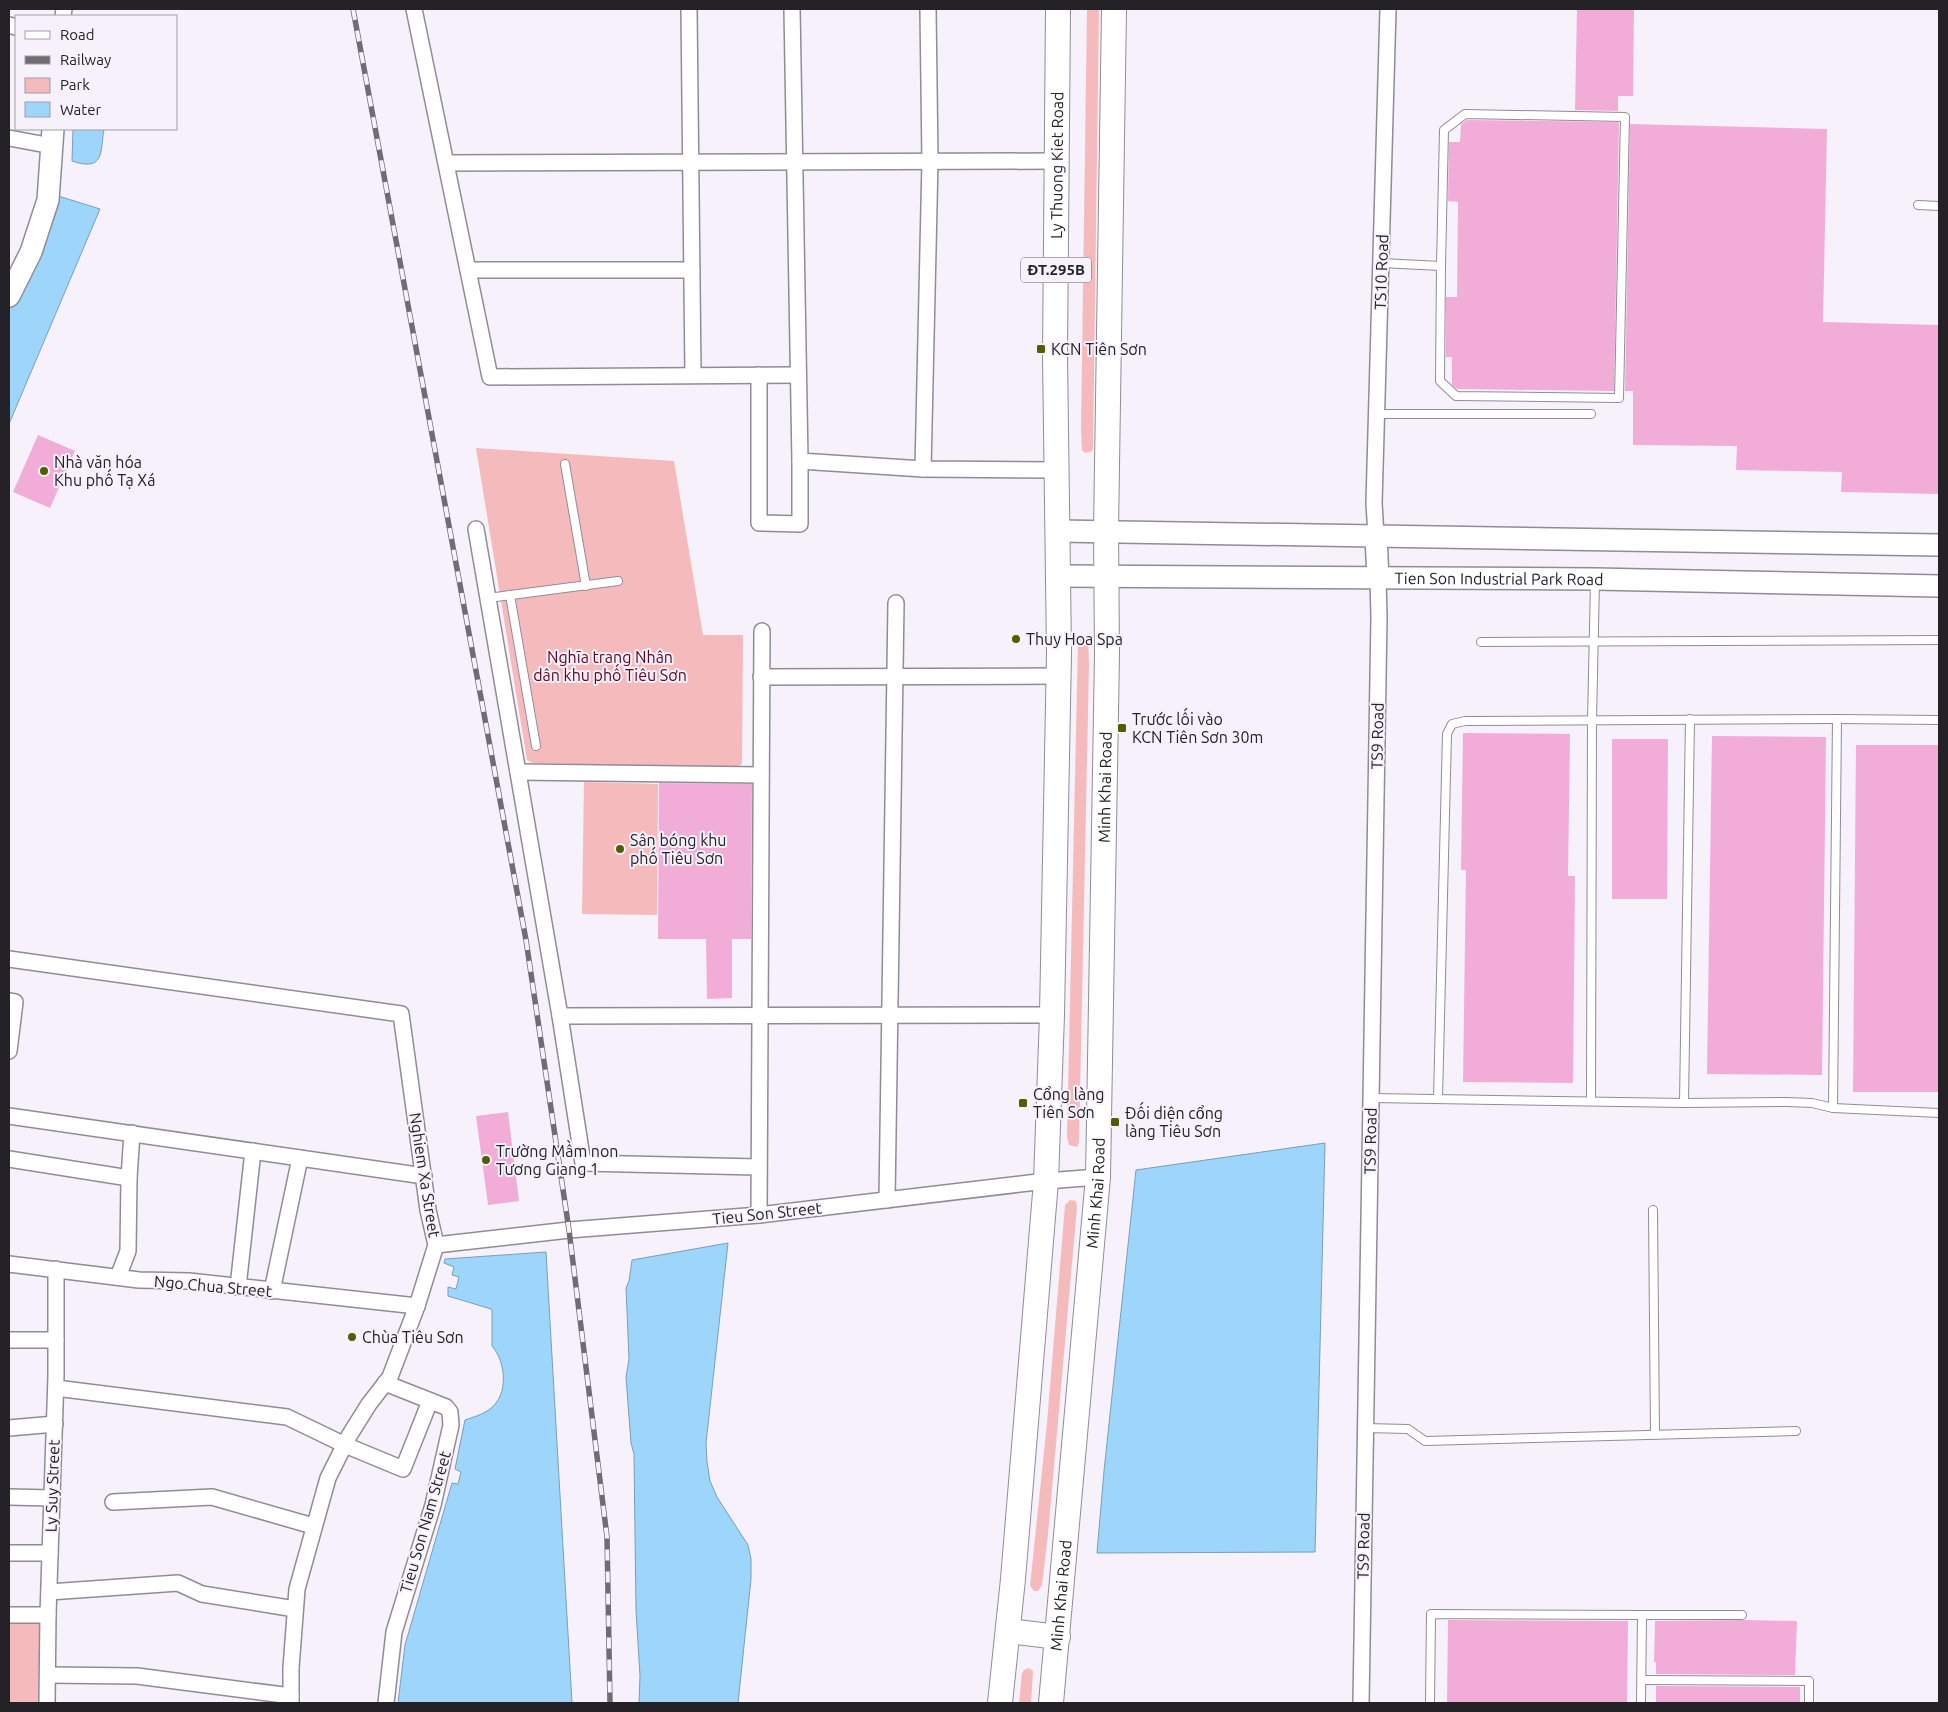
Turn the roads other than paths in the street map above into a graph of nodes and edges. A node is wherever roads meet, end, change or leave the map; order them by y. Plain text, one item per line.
1 (414, 9) edge
2 (689, 9) edge
3 (792, 9) edge
4 (928, 9) edge
5 (1058, 9) edge
6 (1114, 9) edge
7 (1388, 9) edge
8 (53, 137) edge
9 (9, 138) edge
10 (930, 161) junction
11 (1056, 161) junction
12 (691, 162) junction
13 (795, 162) junction
14 (446, 164) junction
15 (1918, 205) dead end
16 (1939, 206) edge
17 (1381, 263) junction
18 (1441, 266) junction
19 (468, 270) junction
20 (692, 270) junction
21 (9, 295) edge
22 (759, 375) junction
23 (798, 375) junction
24 (693, 376) junction
25 (1377, 414) junction
26 (1591, 414) dead end
27 (800, 461) junction
28 (565, 464) dead end
29 (923, 469) junction
30 (1057, 470) junction
31 (476, 529) dead end
32 (1058, 531) junction
33 (1106, 531) junction
34 (1376, 536) junction
35 (1939, 546) edge
36 (1058, 576) junction
37 (1107, 577) junction
38 (1378, 579) junction
39 (1595, 579) junction
40 (618, 581) dead end
41 (586, 586) junction
42 (1939, 586) edge
43 (510, 595) junction
44 (488, 598) junction
45 (896, 603) dead end
46 (762, 631) dead end
47 (1939, 640) edge
48 (1594, 641) junction
49 (1481, 642) dead end
50 (1058, 676) junction
51 (761, 677) junction
52 (895, 677) junction
53 (1690, 719) junction
54 (1837, 719) junction
55 (1592, 720) junction
56 (1939, 720) edge
57 (536, 746) dead end
58 (518, 772) junction
59 (761, 775) junction
60 (9, 964) edge
61 (9, 1001) edge
62 (1052, 1015) junction
63 (560, 1016) junction
64 (759, 1016) junction
65 (889, 1016) junction
66 (9, 1051) edge
67 (1371, 1098) junction
68 (1438, 1099) junction
69 (1591, 1101) junction
70 (1684, 1103) junction
71 (1833, 1108) junction
72 (1939, 1113) edge
73 (9, 1116) edge
74 (132, 1133) junction
75 (253, 1151) junction
76 (300, 1158) junction
77 (9, 1159) edge
78 (758, 1167) junction
79 (424, 1176) junction
80 (1098, 1177) junction
81 (129, 1178) junction
82 (1046, 1182) junction
83 (887, 1200) junction
84 (1653, 1210) dead end
85 (759, 1215) junction
86 (436, 1246) junction
87 (9, 1264) edge
88 (56, 1269) junction
89 (118, 1277) junction
90 (238, 1287) junction
91 (272, 1291) junction
92 (418, 1306) junction
93 (9, 1340) edge
94 (56, 1340) junction
95 (385, 1383) junction
96 (56, 1388) junction
97 (430, 1401) junction
98 (55, 1424) junction
99 (9, 1428) edge
100 (1365, 1428) junction
101 (1796, 1431) dead end
102 (1655, 1434) junction
103 (345, 1445) junction
104 (9, 1497) edge
105 (52, 1498) junction
106 (113, 1502) dead end
107 (313, 1526) junction
108 (9, 1553) edge
109 (50, 1553) junction
110 (49, 1592) junction
111 (295, 1610) junction
112 (9, 1615) edge
113 (48, 1615) junction
114 (1642, 1615) junction
115 (1742, 1615) dead end
116 (1008, 1631) junction
117 (1058, 1637) junction
118 (48, 1675) junction
119 (1642, 1680) junction
120 (291, 1700) edge
121 (47, 1703) edge
122 (386, 1703) edge
123 (1000, 1703) edge
124 (1051, 1703) edge
125 (1361, 1703) edge
126 (1430, 1703) edge
127 (1641, 1703) edge
128 (1809, 1703) edge

1 - 14 street
2 - 12 street
3 - 13 street
4 - 10 street
5 - 11 main road, Ly Thuong Kiet Road / ĐT.295B
6 - 33 main road, ĐT.295B
7 - 17 street, TS10 Road
8 - 9 street
8 - 21 main road
10 - 11 street
10 - 13 street
10 - 29 street
11 - 30 main road, Ly Thuong Kiet Road / ĐT.295B
12 - 13 street
12 - 14 street
12 - 20 street
13 - 23 street
14 - 19 street
15 - 16 lane
17 - 18 lane
17 - 25 street, TS10 Road
18 - 18 lane
19 - 20 street
19 - 24 street
20 - 24 street
22 - 23 street
22 - 24 street
22 - 27 street
23 - 27 street
25 - 26 lane
25 - 34 street, TS10 Road
27 - 29 street
28 - 41 lane
29 - 30 street
30 - 32 main road, Ly Thuong Kiet Road / ĐT.295B
31 - 44 street
32 - 33 main road
32 - 36 main road, ĐT.295B
33 - 34 main road
33 - 37 main road, Minh Khai Road / ĐT.295B
34 - 35 main road
34 - 38 main road
36 - 37 main road, Tien Son Industrial Park Road
36 - 50 main road, ĐT.295B
37 - 38 main road, Tien Son Industrial Park Road
37 - 80 main road, Minh Khai Road / ĐT.295B
38 - 39 main road, Tien Son Industrial Park Road
38 - 67 street, TS9 Road
39 - 42 main road, Tien Son Industrial Park Road
39 - 48 lane
40 - 41 lane
41 - 43 lane
43 - 44 lane
43 - 57 lane
44 - 58 street
45 - 52 street
46 - 51 street
47 - 48 lane
48 - 49 lane
48 - 55 lane
50 - 52 street
50 - 62 main road, ĐT.295B
51 - 52 street
51 - 59 street
52 - 65 street
53 - 54 lane
53 - 55 lane
53 - 70 lane
54 - 56 lane
54 - 71 lane
55 - 68 lane
55 - 69 lane
58 - 59 street
58 - 63 street
59 - 64 street
60 - 79 street, Nghiem Xa Street
61 - 66 street
62 - 65 street
62 - 82 main road, ĐT.295B
63 - 64 street
63 - 78 street
64 - 65 street
64 - 78 street
65 - 83 street
67 - 68 lane
67 - 100 street, TS9 Road
68 - 69 lane
69 - 70 lane
70 - 71 lane
71 - 72 lane
73 - 74 street
74 - 75 street
74 - 81 street
75 - 76 street
75 - 90 street
76 - 79 street
76 - 91 street
77 - 81 street
78 - 85 street
79 - 86 street, Nghiem Xa Street
80 - 82 street, Tieu Son Street
80 - 117 main road, Minh Khai Road / ĐT.295B
81 - 89 street
82 - 83 street, Tieu Son Street
82 - 116 main road, ĐT.295B
83 - 85 street, Tieu Son Street
84 - 102 lane
85 - 86 street, Tieu Son Street
86 - 92 street, Nghiem Xa Street
87 - 88 street, Ngo Chua Street
88 - 89 street, Ngo Chua Street
88 - 94 street, Ly Suy Street
89 - 90 street, Ngo Chua Street
90 - 91 street, Ngo Chua Street
91 - 92 street, Ngo Chua Street
92 - 95 street, Nghiem Xa Street
93 - 94 street
94 - 96 street, Ly Suy Street
95 - 97 street, Tieu Son Nam Street
95 - 103 street, Nghiem Xa Street
96 - 98 street, Ly Suy Street
96 - 103 street
97 - 103 street
97 - 122 street, Tieu Son Nam Street
98 - 99 street
98 - 105 street, Ly Suy Street
100 - 102 lane
100 - 125 street, TS9 Road
101 - 102 lane
103 - 107 street, Nghiem Xa Street
104 - 105 street
105 - 109 street, Ly Suy Street
106 - 107 street
107 - 111 street, Nghiem Xa Street
108 - 109 street
109 - 110 street, Ly Suy Street
110 - 111 street
110 - 113 street, Ly Suy Street
111 - 120 street, Nghiem Xa Street
112 - 113 street
113 - 118 street, Ly Suy Street
114 - 115 lane
114 - 119 lane
114 - 126 lane
116 - 117 main road
116 - 123 main road, ĐT.295B
117 - 124 main road, Minh Khai Road / ĐT.295B
118 - 120 street
118 - 121 street, Ly Suy Street
119 - 127 lane
119 - 128 lane

